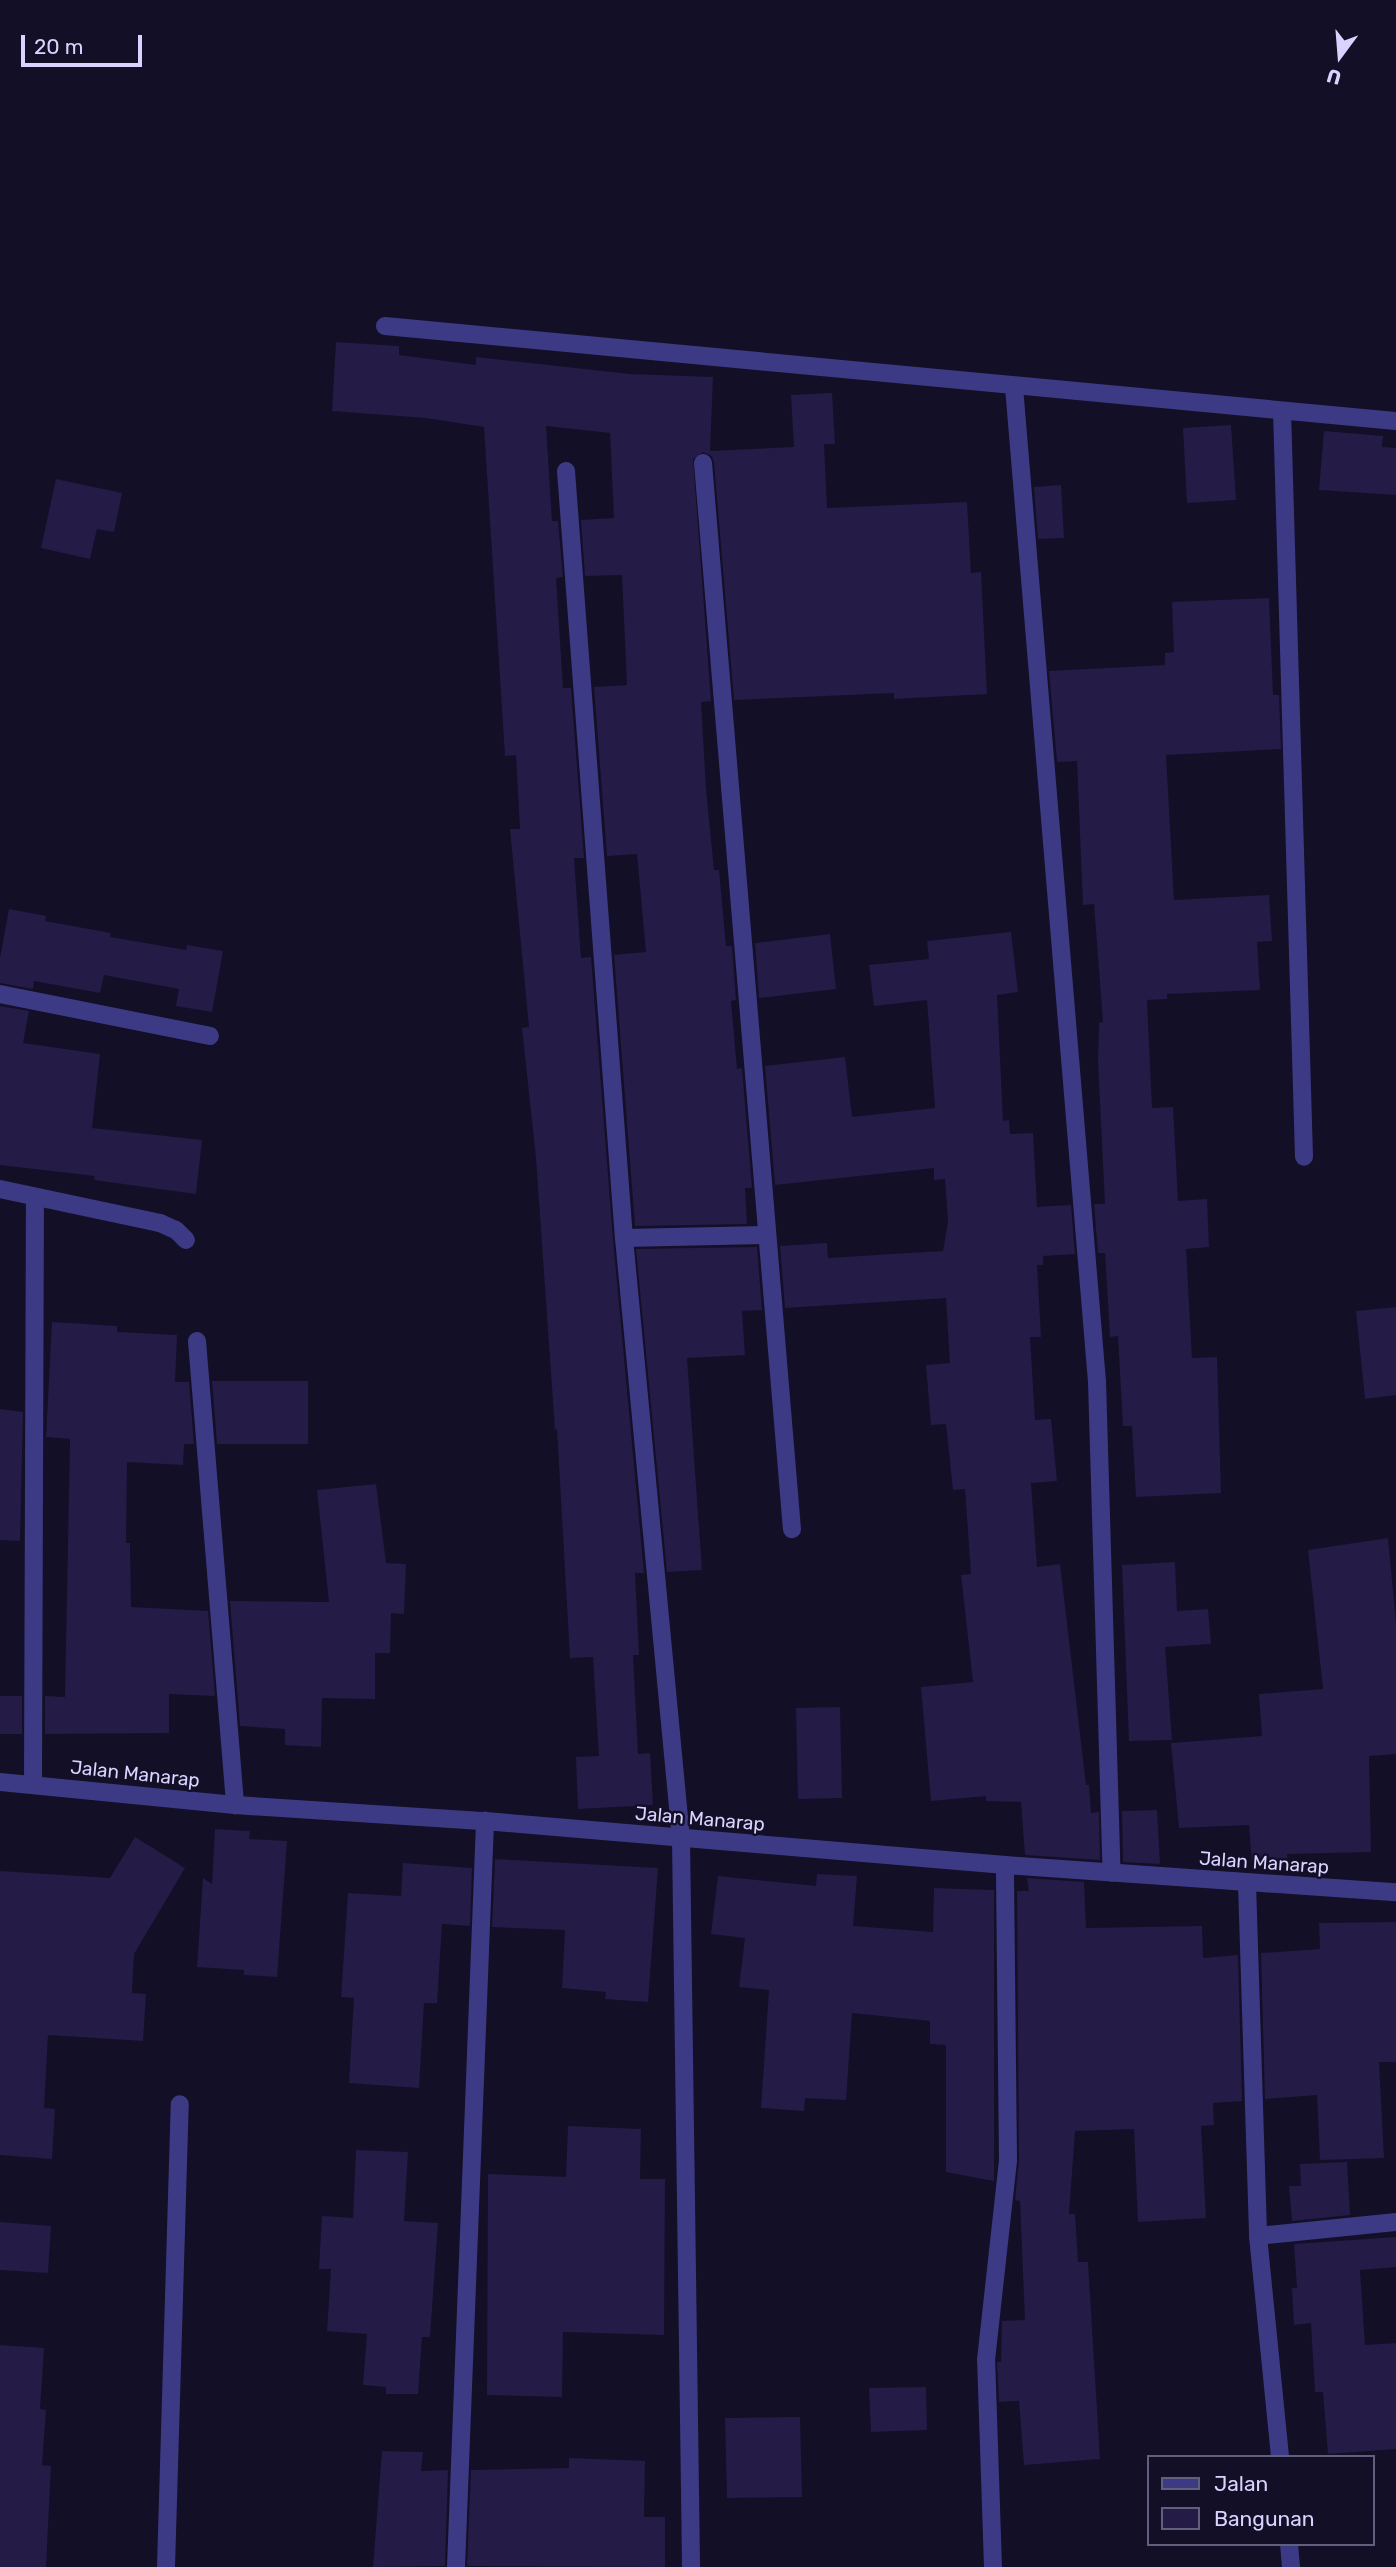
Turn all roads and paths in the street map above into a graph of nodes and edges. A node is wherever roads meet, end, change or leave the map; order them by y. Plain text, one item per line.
1 (385, 326) dead end
2 (1014, 387) junction
3 (1282, 411) junction
4 (1396, 421) edge
5 (703, 463) dead end
6 (566, 471) dead end
7 (0, 995) edge
8 (210, 1036) dead end
9 (1304, 1157) dead end
10 (0, 1189) edge
11 (35, 1197) junction
12 (767, 1235) junction
13 (624, 1238) junction
14 (186, 1240) dead end
15 (197, 1341) dead end
16 (792, 1529) dead end
17 (0, 1782) edge
18 (33, 1785) junction
19 (235, 1805) junction
20 (485, 1821) junction
21 (681, 1839) junction
22 (1005, 1865) junction
23 (1112, 1873) junction
24 (1247, 1883) junction
25 (1396, 1892) edge
26 (180, 2104) dead end
27 (1396, 2222) edge
28 (1258, 2236) junction
29 (1280, 2455) edge
30 (1289, 2546) edge
31 (166, 2567) edge
32 (456, 2567) edge
33 (691, 2567) edge
34 (993, 2567) edge
35 (1291, 2567) edge

1 - 2 street
2 - 3 street
2 - 23 street
3 - 4 street
3 - 9 street
5 - 12 street
6 - 13 street
7 - 8 street
10 - 11 street
11 - 14 street
11 - 18 street
12 - 13 street
12 - 16 street
13 - 21 street
15 - 19 street
17 - 18 street, Jalan Manarap
18 - 19 street, Jalan Manarap
19 - 20 street, Jalan Manarap
20 - 21 street, Jalan Manarap
20 - 32 street
21 - 22 street, Jalan Manarap
21 - 33 street
22 - 23 street, Jalan Manarap
22 - 34 street
23 - 24 street, Jalan Manarap
24 - 25 street, Jalan Manarap
24 - 28 street
26 - 31 street
27 - 28 street
28 - 29 street
30 - 35 street

